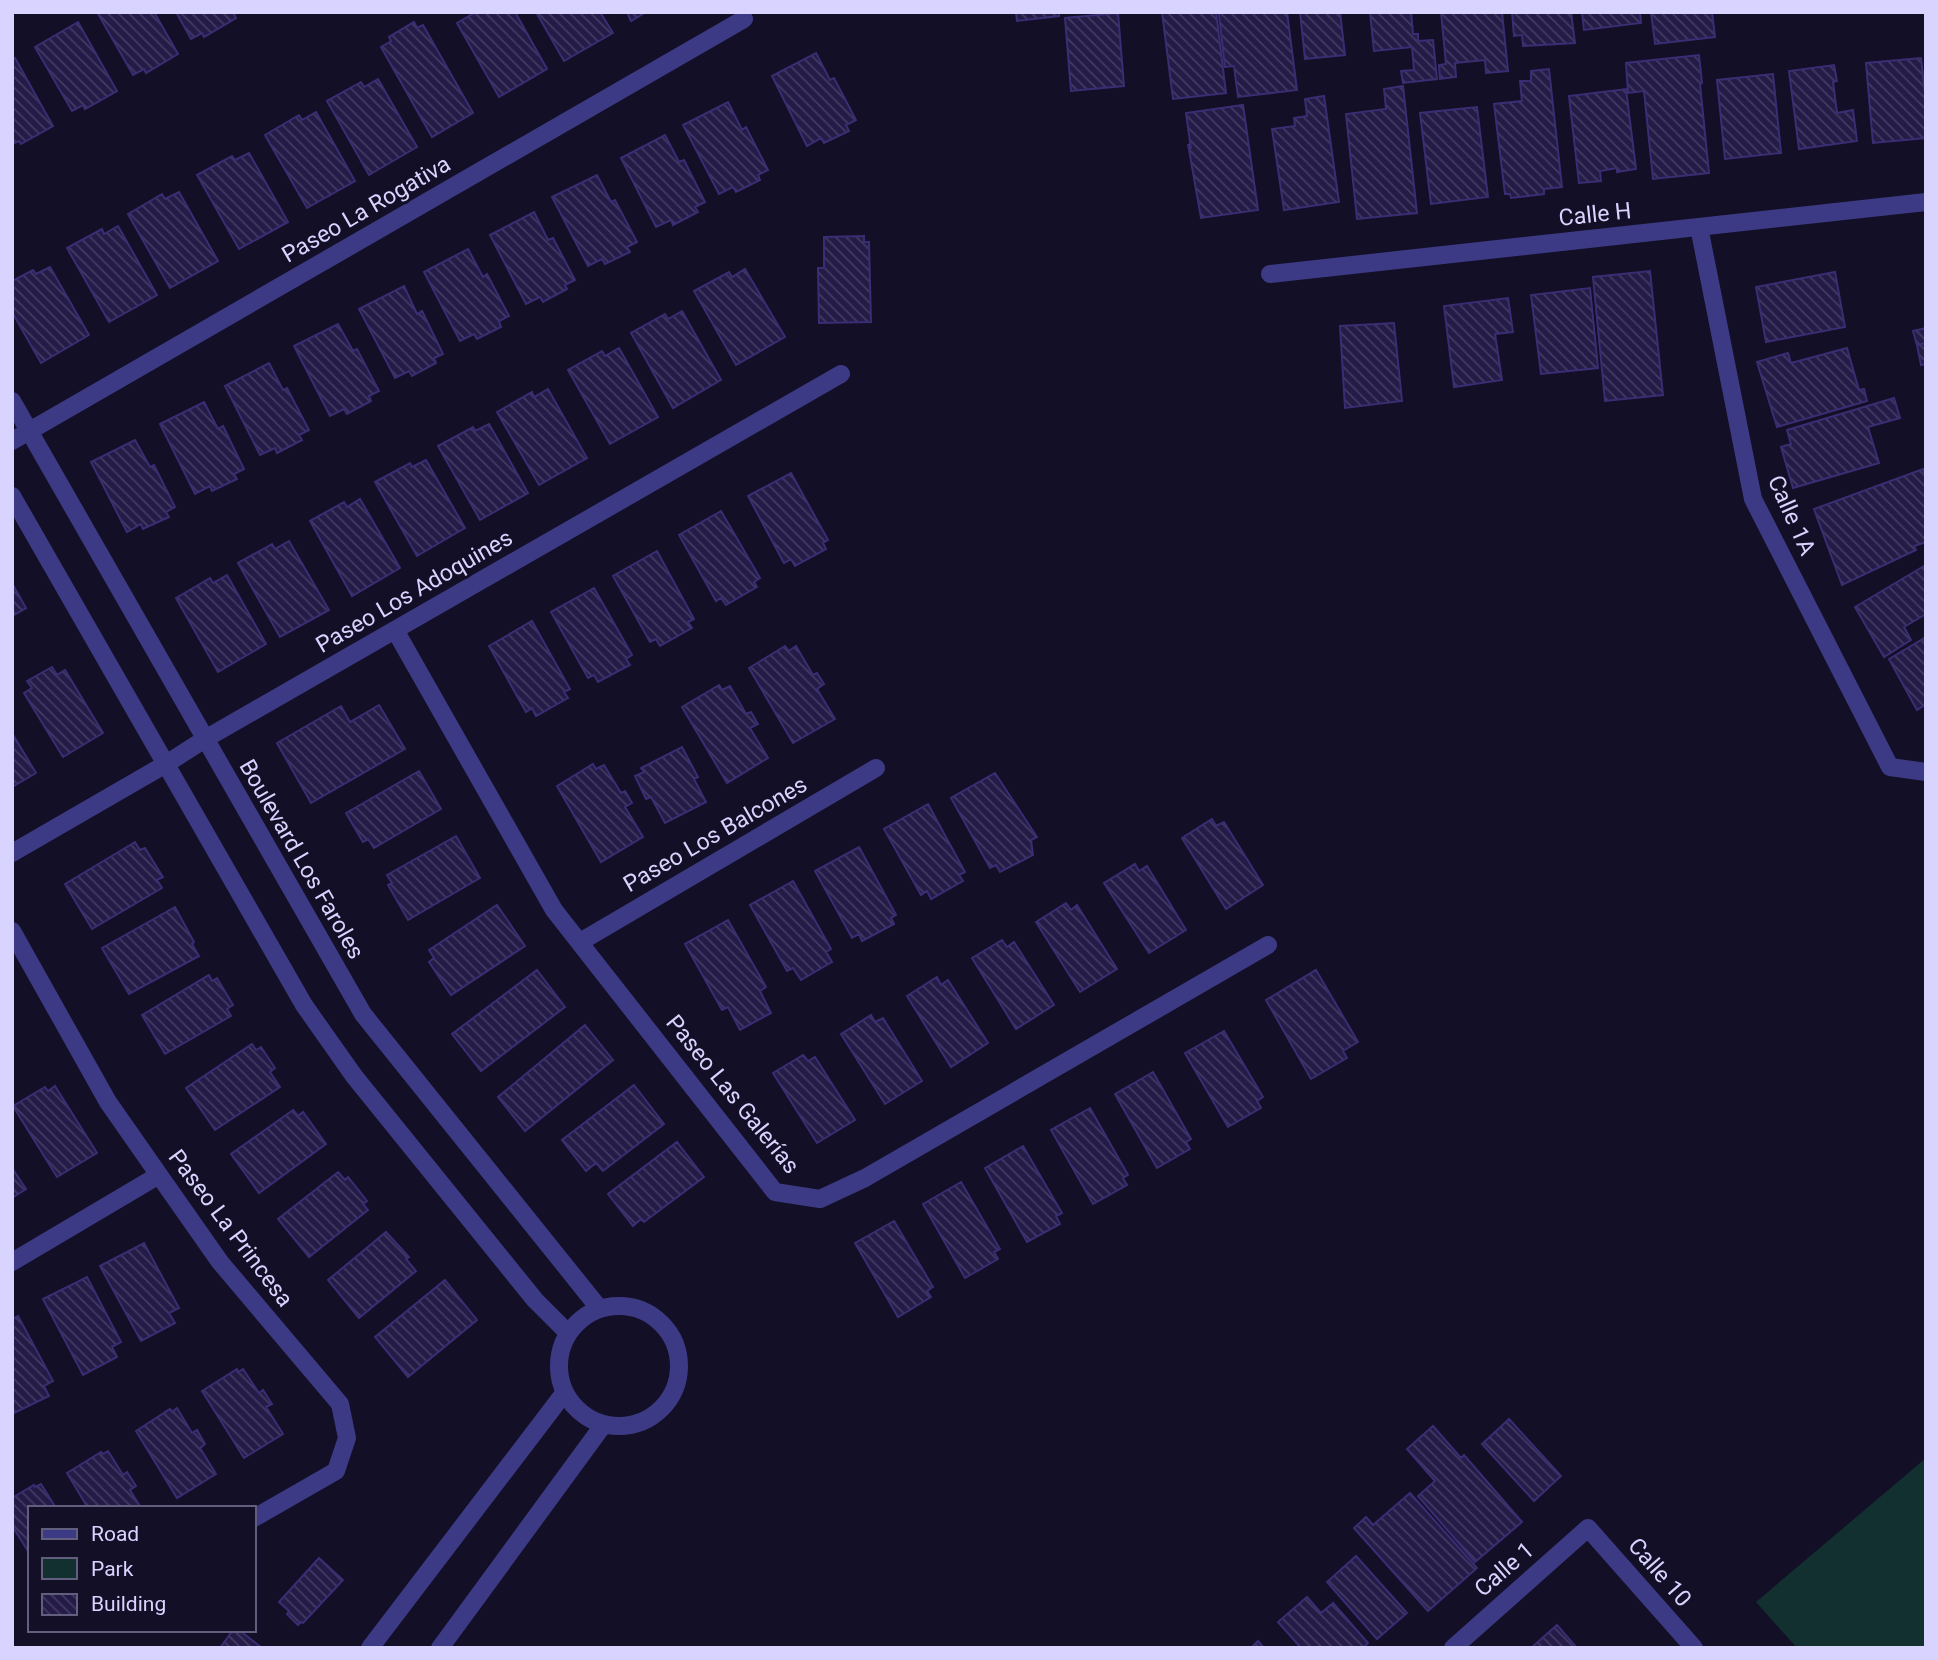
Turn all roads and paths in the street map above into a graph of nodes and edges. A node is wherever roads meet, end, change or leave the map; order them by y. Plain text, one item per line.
1 (744, 19) dead end
2 (1926, 202) edge
3 (1699, 227) junction
4 (1270, 274) dead end
5 (841, 374) dead end
6 (12, 401) edge
7 (30, 432) junction
8 (12, 441) edge
9 (12, 496) edge
10 (395, 630) junction
11 (205, 739) junction
12 (166, 764) junction
13 (876, 768) dead end
14 (1926, 772) edge
15 (12, 853) edge
16 (12, 930) edge
17 (580, 942) junction
18 (1268, 946) dead end
19 (159, 1175) junction
20 (12, 1262) edge
21 (599, 1308) junction
22 (568, 1333) junction
23 (565, 1392) junction
24 (604, 1424) junction
25 (256, 1517) edge
26 (1588, 1528) joint
27 (370, 1648) edge
28 (440, 1648) edge
29 (1453, 1648) edge
30 (1694, 1648) edge

1 - 7 street, Paseo La Rogativa
2 - 3 street, Calle H
3 - 4 street, Calle H
3 - 14 street, Calle 1A
5 - 10 street, Paseo Los Adoquines
6 - 7 street, Boulevard Los Faroles
7 - 8 street, Paseo La Rogativa
7 - 11 street, Boulevard Los Faroles
9 - 12 street
10 - 11 street, Paseo Los Adoquines
10 - 17 street, Paseo Las Galerías
11 - 12 street, Paseo Los Adoquines
11 - 21 street, Boulevard Los Faroles
12 - 15 street, Paseo Los Adoquines
12 - 22 street
13 - 17 street, Paseo Los Balcones
16 - 19 street, Paseo La Princesa
17 - 18 street, Paseo Las Galerías
19 - 20 street
19 - 25 street, Paseo La Princesa
21 - 22 street
21 - 24 street
22 - 23 street
23 - 24 street
23 - 27 street
24 - 28 street
26 - 29 street, Calle 1
26 - 30 street, Calle 10

